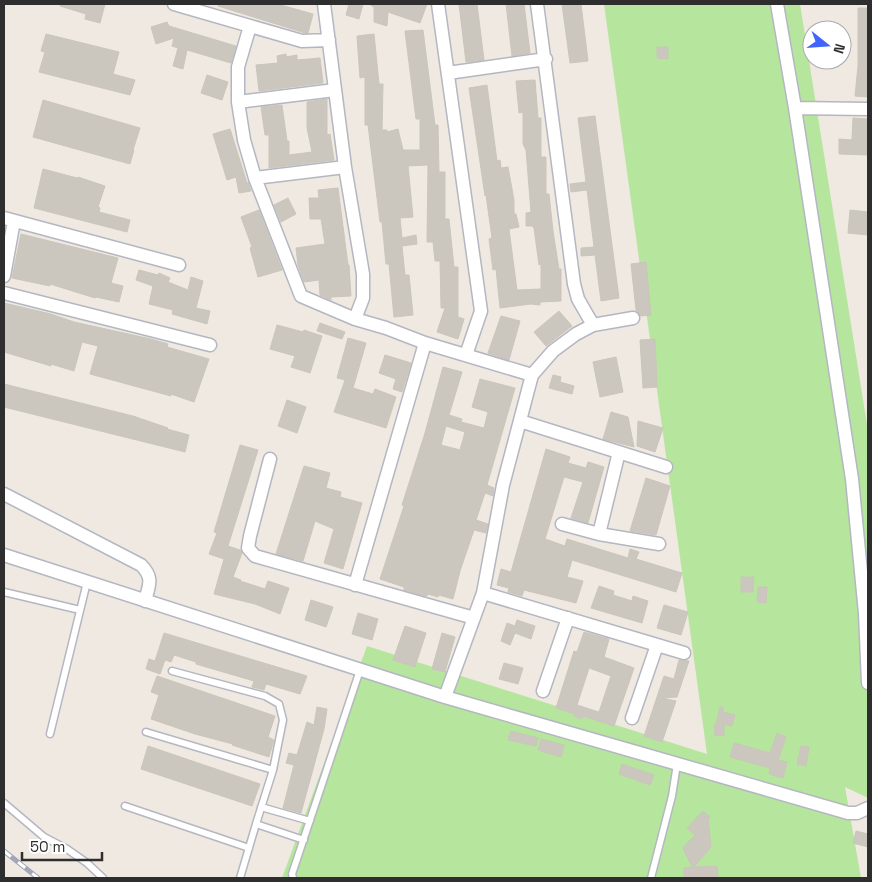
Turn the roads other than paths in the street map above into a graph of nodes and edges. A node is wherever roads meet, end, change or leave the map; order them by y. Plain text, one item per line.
1 (174, 4) edge
2 (324, 4) edge
3 (438, 4) edge
4 (537, 4) edge
5 (777, 4) edge
6 (250, 26) junction
7 (329, 40) junction
8 (546, 59) junction
9 (448, 73) junction
10 (335, 90) junction
11 (238, 102) junction
12 (795, 108) junction
13 (868, 109) edge
14 (346, 167) junction
15 (255, 178) junction
16 (9, 220) edge
17 (179, 265) dead end
18 (4, 276) edge
19 (4, 293) edge
20 (633, 318) dead end
21 (355, 319) junction
22 (593, 325) junction
23 (425, 343) junction
24 (210, 345) dead end
25 (466, 355) junction
26 (532, 375) junction
27 (520, 422) junction
28 (619, 452) junction
29 (270, 459) dead end
30 (666, 467) dead end
31 (4, 494) edge
32 (562, 524) dead end
33 (599, 534) junction
34 (659, 544) dead end
35 (4, 555) edge
36 (87, 582) junction
37 (355, 585) junction
38 (4, 592) edge
39 (483, 593) junction
40 (145, 601) junction
41 (80, 610) junction
42 (866, 614) edge
43 (474, 618) junction
44 (568, 618) junction
45 (657, 645) junction
46 (684, 653) dead end
47 (360, 670) junction
48 (172, 671) dead end
49 (868, 683) edge
50 (544, 691) dead end
51 (445, 697) junction
52 (632, 718) dead end
53 (146, 732) dead end
54 (50, 734) dead end
55 (677, 764) junction
56 (273, 770) junction
57 (4, 803) edge
58 (125, 806) dead end
59 (261, 808) junction
60 (867, 811) edge
61 (310, 822) junction
62 (256, 824) junction
63 (304, 840) junction
64 (249, 848) junction
65 (103, 878) edge
66 (240, 878) edge
67 (293, 878) edge
68 (651, 878) edge

1 - 6 street
2 - 7 street
3 - 9 street
4 - 8 street
5 - 12 street
6 - 7 street
6 - 11 street
7 - 10 street
8 - 9 street
8 - 22 street
9 - 25 street
10 - 11 street
10 - 14 street
11 - 15 street
12 - 13 street
12 - 42 street
14 - 15 street
14 - 21 street
15 - 21 street
16 - 17 street
16 - 18 street
19 - 24 street
20 - 22 street
21 - 23 street
22 - 26 street
23 - 25 street
23 - 37 street
25 - 26 street
26 - 27 street
27 - 28 street
27 - 39 street
28 - 30 street
28 - 33 street
29 - 37 street
31 - 40 street
32 - 33 street
33 - 34 street
35 - 36 street
36 - 40 street
36 - 41 lane
37 - 43 street
38 - 41 lane
39 - 43 street
39 - 44 street
40 - 47 street
41 - 54 lane
42 - 49 street
43 - 51 street
44 - 45 street
44 - 50 street
45 - 46 street
45 - 52 street
47 - 51 street
47 - 61 lane
48 - 56 lane
51 - 55 street
53 - 56 lane
55 - 60 street
55 - 68 lane
56 - 59 lane
57 - 65 lane
58 - 64 lane
59 - 61 lane
59 - 62 lane
61 - 63 lane
62 - 63 lane
62 - 64 lane
63 - 67 lane
64 - 66 lane

